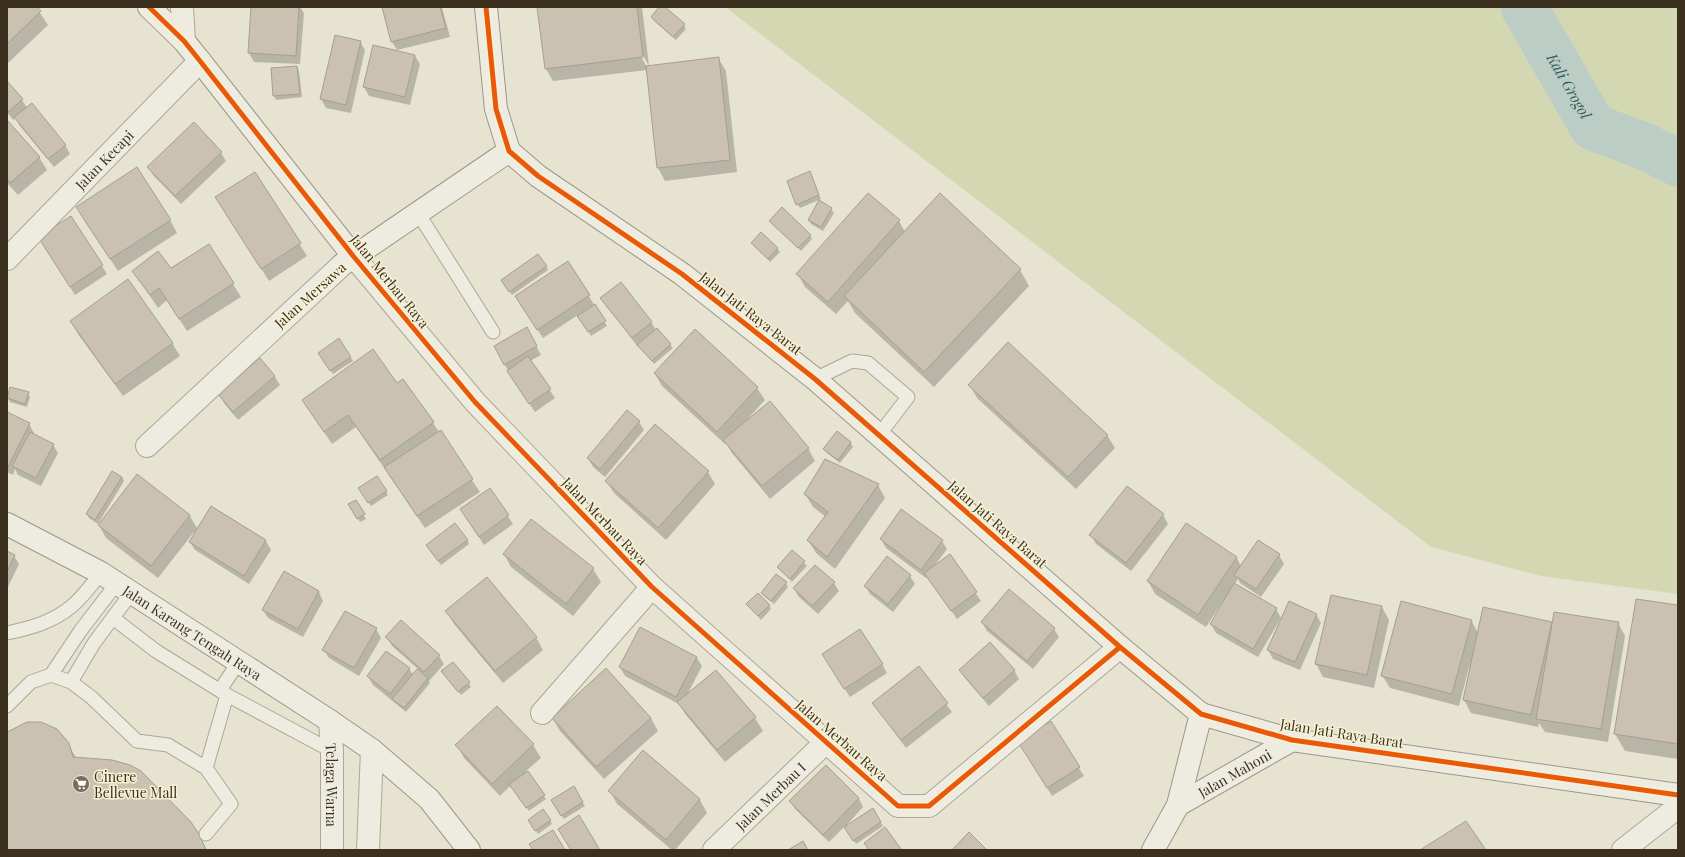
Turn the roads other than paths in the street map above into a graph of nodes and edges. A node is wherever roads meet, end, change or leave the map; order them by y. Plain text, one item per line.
1 (149, 7) edge
2 (182, 7) edge
3 (486, 7) edge
4 (184, 41) junction
5 (200, 61) junction
6 (508, 151) junction
7 (418, 213) junction
8 (7, 258) edge
9 (348, 261) junction
10 (493, 332) dead end
11 (815, 379) junction
12 (879, 435) junction
13 (147, 446) dead end
14 (7, 524) edge
15 (116, 583) junction
16 (652, 587) junction
17 (112, 618) junction
18 (7, 633) edge
19 (1120, 647) junction
20 (238, 663) junction
21 (51, 675) junction
22 (71, 682) junction
23 (223, 692) junction
24 (7, 706) edge
25 (542, 713) dead end
26 (1202, 714) junction
27 (330, 721) junction
28 (1292, 740) junction
29 (826, 742) junction
30 (372, 750) junction
31 (332, 751) junction
32 (206, 768) junction
33 (1678, 795) edge
34 (1178, 805) junction
35 (1678, 807) edge
36 (206, 834) dead end
37 (332, 850) edge
38 (368, 850) edge
39 (469, 850) edge
40 (714, 850) edge
41 (1153, 850) edge
42 (1623, 850) edge

1 - 4 street, Jalan Merbau Raya
2 - 4 street
3 - 6 street
4 - 5 street, Jalan Merbau Raya
5 - 8 street, Jalan Kecapi
5 - 9 street, Jalan Merbau Raya
6 - 7 street, Jalan Mersawa
6 - 11 street, Jalan Jati Raya Barat
7 - 9 street, Jalan Mersawa
7 - 10 lane
9 - 13 street, Jalan Mersawa
9 - 16 street, Jalan Merbau Raya
11 - 12 street, Jalan Jati Raya Barat
11 - 12 lane
12 - 19 street, Jalan Jati Raya Barat
14 - 15 street, Jalan Karang Tengah Raya
15 - 17 lane
15 - 18 lane
15 - 20 street, Jalan Karang Tengah Raya
15 - 21 lane
16 - 25 street
16 - 29 street, Jalan Merbau Raya
17 - 22 lane
17 - 23 lane
19 - 26 street, Jalan Jati Raya Barat
19 - 29 street, Jalan Merbau Raya
20 - 23 lane
20 - 27 street, Jalan Karang Tengah Raya
21 - 22 lane
21 - 24 lane
22 - 32 lane
23 - 31 lane
23 - 32 lane
26 - 28 street, Jalan Jati Raya Barat
26 - 34 street, Jalan Mahoni
27 - 30 street, Jalan Karang Tengah Raya
27 - 31 street, Telaga Warna
28 - 33 street, Jalan Jati Raya Barat
28 - 34 street, Jalan Mahoni
29 - 40 street, Jalan Merbau I
30 - 38 street
30 - 39 street, Jalan Karang Tengah Raya
31 - 37 street, Telaga Warna
32 - 36 lane
34 - 41 street, Jalan Mahoni
35 - 42 street

